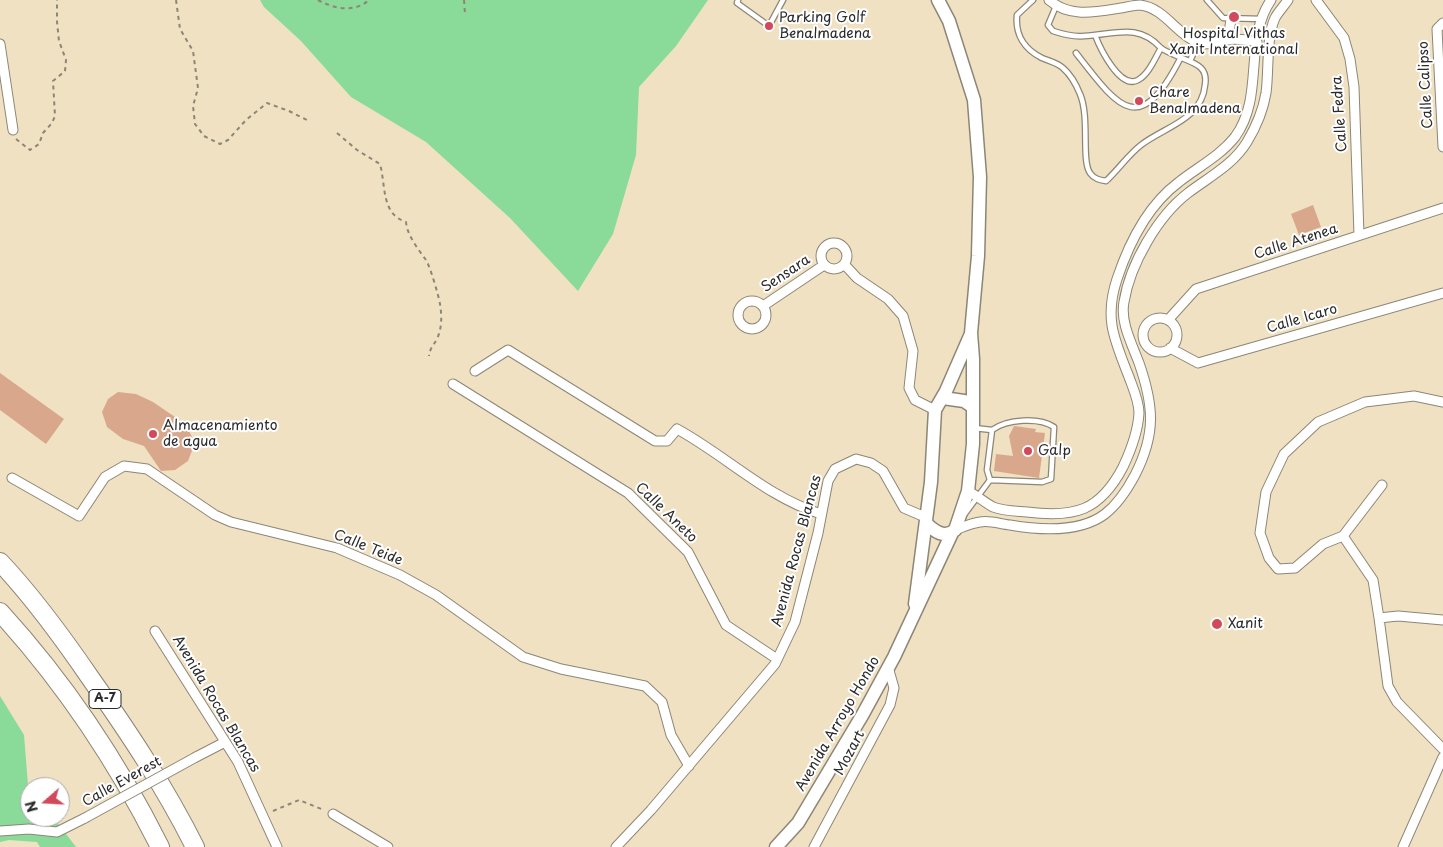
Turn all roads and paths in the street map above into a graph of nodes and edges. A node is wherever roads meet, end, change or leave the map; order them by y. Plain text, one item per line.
1 (57, 0) edge
2 (176, 0) edge
3 (318, 0) edge
4 (369, 0) edge
5 (464, 0) edge
6 (738, 0) edge
7 (783, 0) edge
8 (938, 0) edge
9 (1033, 0) edge
10 (1207, 0) edge
11 (1271, 0) edge
12 (1288, 0) edge
13 (1316, 0) edge
14 (1052, 3) edge
15 (466, 14) dead end
16 (1231, 18) junction
17 (1262, 19) junction
18 (1443, 23) edge
19 (1095, 35) junction
20 (1228, 40) junction
21 (1257, 42) junction
22 (1198, 43) junction
23 (0, 44) edge
24 (1161, 48) junction
25 (1076, 53) dead end
26 (1180, 59) junction
27 (1190, 61) junction
28 (309, 121) dead end
29 (12, 129) joint
30 (337, 133) dead end
31 (1443, 147) edge
32 (1443, 208) edge
33 (1359, 235) junction
34 (844, 264) junction
35 (824, 265) junction
36 (1443, 293) edge
37 (763, 306) dead end
38 (1168, 320) junction
39 (1126, 327) junction
40 (1143, 331) junction
41 (971, 333) junction
42 (1149, 348) junction
43 (1170, 348) junction
44 (429, 356) dead end
45 (1138, 360) junction
46 (475, 371) dead end
47 (452, 384) dead end
48 (943, 398) junction
49 (1443, 402) edge
50 (973, 407) junction
51 (935, 410) junction
52 (974, 428) junction
53 (992, 430) junction
54 (12, 478) dead end
55 (990, 480) junction
56 (1382, 485) dead end
57 (968, 490) junction
58 (979, 497) junction
59 (821, 514) junction
60 (926, 520) junction
61 (956, 527) junction
62 (1343, 536) junction
63 (0, 562) edge
64 (915, 610) junction
65 (0, 612) edge
66 (1379, 618) junction
67 (1443, 620) edge
68 (155, 631) dead end
69 (778, 660) junction
70 (888, 667) junction
71 (225, 742) junction
72 (1443, 749) edge
73 (1443, 757) edge
74 (689, 766) junction
75 (333, 814) joint
76 (264, 815) junction
77 (0, 830) edge
78 (160, 847) edge
79 (194, 847) edge
80 (277, 847) edge
81 (388, 847) edge
82 (616, 847) edge
83 (776, 847) edge
84 (814, 847) edge
85 (1402, 847) edge

1 - 29 path
2 - 28 path
3 - 4 path
5 - 15 path
6 - 7 lane
8 - 41 main road
9 - 27 lane
10 - 16 lane
11 - 17 street
12 - 39 street
13 - 33 street, Calle Fedra
14 - 19 lane
14 - 22 street
16 - 17 lane
16 - 20 street
17 - 21 street
18 - 31 street, Calle Calipso
19 - 24 lane
19 - 24 lane
20 - 21 street
20 - 22 street
21 - 58 street
22 - 27 lane
23 - 29 street
24 - 26 lane
25 - 26 lane
26 - 27 lane
30 - 44 path
32 - 33 street, Calle Atenea
33 - 38 street, Calle Atenea
34 - 35 street
34 - 35 street
34 - 51 street
35 - 37 street, Sensara
36 - 43 street, Calle Icaro
38 - 40 street
38 - 43 street
39 - 40 street
39 - 45 street
40 - 42 street
41 - 48 main road
41 - 50 main road
42 - 43 street
42 - 45 street
45 - 61 street
46 - 59 street
47 - 69 street, Calle Aneto
48 - 50 main road
48 - 51 main road
49 - 62 street
50 - 52 main road, Avenida Arroyo Hondo
51 - 60 main road, Avenida Arroyo Hondo
52 - 53 lane
52 - 57 main road, Avenida Arroyo Hondo
53 - 55 lane
53 - 55 lane
54 - 74 street, Calle Teide
55 - 58 lane
56 - 62 street
57 - 58 street
57 - 61 main road, Avenida Arroyo Hondo
58 - 61 lane
59 - 60 street, Avenida Rocas Blancas
59 - 69 street, Avenida Rocas Blancas
60 - 61 main road
60 - 64 main road, Avenida Arroyo Hondo
61 - 64 main road, Avenida Arroyo Hondo
62 - 66 street
63 - 79 highway, A-7
64 - 70 main road, Avenida Arroyo Hondo
65 - 78 highway, A-7
66 - 67 street
66 - 72 street
68 - 71 street, Avenida Rocas Blancas
69 - 74 street, Avenida Rocas Blancas
70 - 83 main road, Avenida Arroyo Hondo
70 - 84 street, Mozart
71 - 76 street, Avenida Rocas Blancas
71 - 77 street, Calle Everest, bridge
73 - 85 street
74 - 82 street, Avenida Rocas Blancas
75 - 76 path
75 - 81 street
76 - 80 street, Avenida Rocas Blancas

